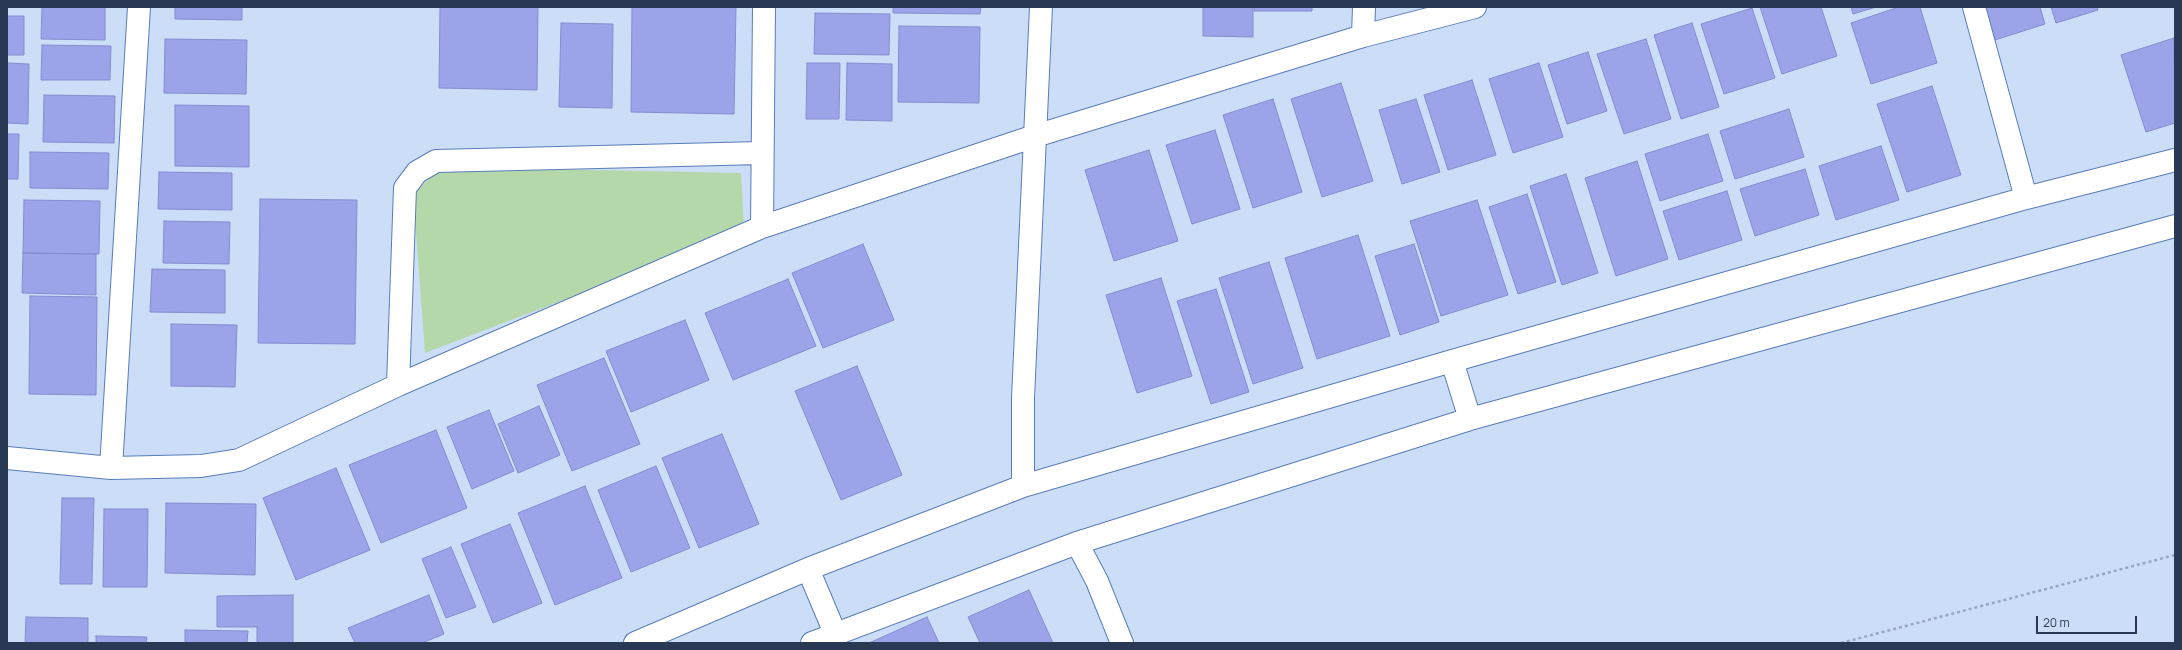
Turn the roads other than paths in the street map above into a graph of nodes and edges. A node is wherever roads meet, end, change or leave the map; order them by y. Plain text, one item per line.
1 (139, 7) edge
2 (764, 7) edge
3 (1041, 7) edge
4 (1364, 7) edge
5 (1475, 7) edge
6 (1974, 7) edge
7 (1363, 36) junction
8 (1035, 136) junction
9 (761, 153) junction
10 (2175, 160) edge
11 (2026, 198) junction
12 (2175, 226) edge
13 (762, 227) junction
14 (1452, 361) junction
15 (398, 385) junction
16 (1470, 419) junction
17 (7, 458) edge
18 (111, 468) junction
19 (1024, 486) junction
20 (1077, 543) junction
21 (808, 569) junction
22 (835, 633) junction
23 (635, 643) edge
24 (812, 643) edge
25 (1122, 643) edge

1 - 18 street
2 - 9 street
3 - 8 street
4 - 7 street
5 - 7 street
6 - 11 street
7 - 8 street
8 - 13 street
8 - 19 street
9 - 13 street
9 - 15 street
10 - 11 street
11 - 14 street
12 - 16 street
13 - 15 street
14 - 16 street
14 - 19 street
15 - 18 street
16 - 20 street
17 - 18 street
19 - 21 street
20 - 22 street
20 - 25 street
21 - 22 street
21 - 23 street
22 - 24 street

